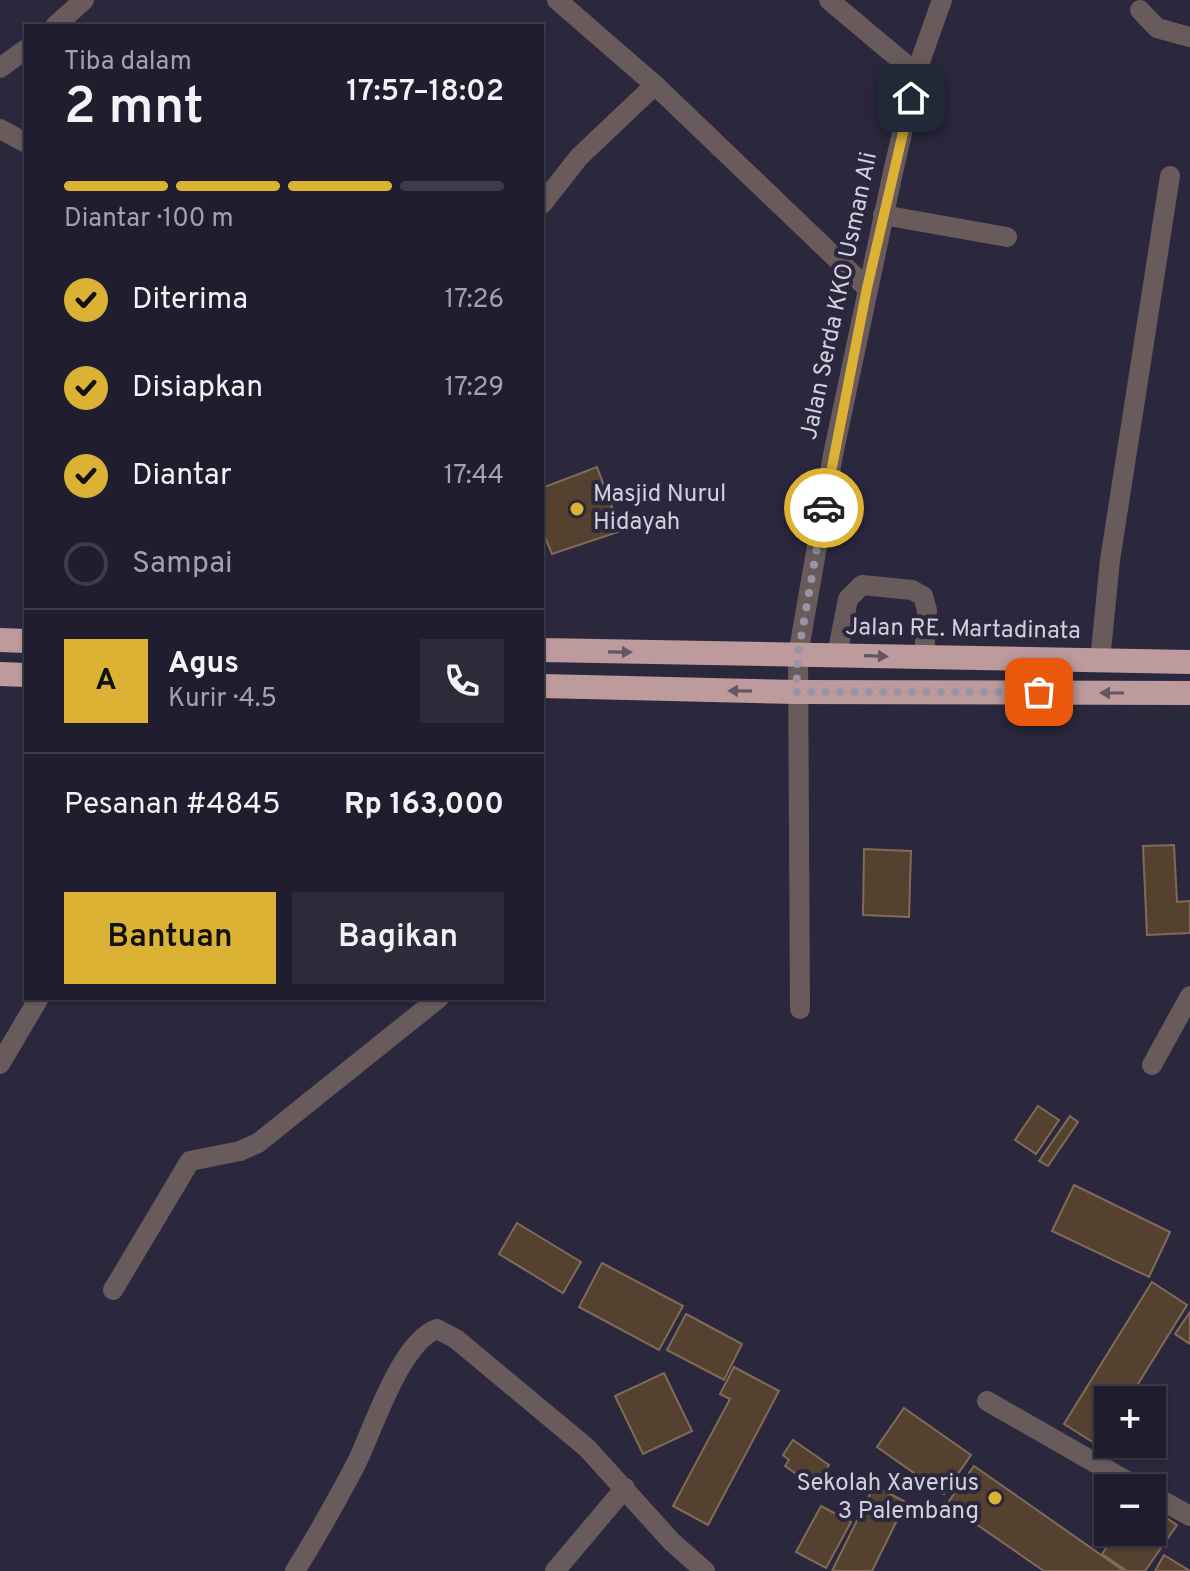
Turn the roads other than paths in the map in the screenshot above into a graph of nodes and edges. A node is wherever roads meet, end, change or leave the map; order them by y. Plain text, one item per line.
1 (84, 0) edge
2 (557, 0) edge
3 (829, 0) edge
4 (942, 0) edge
5 (1136, 3) edge
6 (57, 24) edge
7 (1190, 37) edge
8 (24, 50) edge
9 (0, 68) edge
10 (916, 73) junction
11 (655, 85) junction
12 (0, 129) edge
13 (24, 142) edge
14 (1170, 176) dead end
15 (544, 201) edge
16 (883, 215) junction
17 (1007, 237) dead end
18 (867, 288) junction
19 (0, 640) edge
20 (24, 641) edge
21 (544, 650) edge
22 (798, 655) junction
23 (837, 655) junction
24 (924, 658) junction
25 (1100, 661) junction
26 (1190, 662) edge
27 (0, 674) edge
28 (24, 675) edge
29 (544, 686) edge
30 (796, 692) junction
31 (1190, 693) edge
32 (1190, 996) edge
33 (38, 1000) edge
34 (437, 1000) edge
35 (800, 1009) dead end
36 (0, 1064) edge
37 (1152, 1065) dead end
38 (113, 1290) dead end
39 (987, 1401) dead end
40 (1115, 1474) edge
41 (625, 1488) junction
42 (1166, 1503) edge
43 (1190, 1516) edge
44 (295, 1571) edge
45 (555, 1571) edge
46 (705, 1571) edge

1 - 6 street
2 - 11 street
3 - 10 street
4 - 10 street, Jalan Serda KKO Usman Ali
5 - 7 street
8 - 9 street
10 - 16 street, Jalan Serda KKO Usman Ali
11 - 15 street
11 - 18 street
12 - 13 street
14 - 25 street
16 - 17 street
16 - 18 street, Jalan Serda KKO Usman Ali
18 - 22 street, Jalan Serda KKO Usman Ali
19 - 20 highway
21 -> 22 highway, Jalan RE. Martadinata
22 - 23 highway, Jalan RE. Martadinata
22 - 30 street, Jalan Serda KKO Usman Ali
23 -> 24 highway, Jalan RE. Martadinata
23 - 24 street
24 - 25 highway, Jalan RE. Martadinata
25 - 26 highway, Jalan RE. Martadinata
27 - 28 highway
30 -> 29 highway
31 -> 30 highway
30 - 35 street, Jalan Serda KKO Usman Ali
32 - 37 street
33 - 36 street
34 - 38 street
39 - 40 street
41 - 44 street
41 - 45 street
41 - 46 street
42 - 43 street

